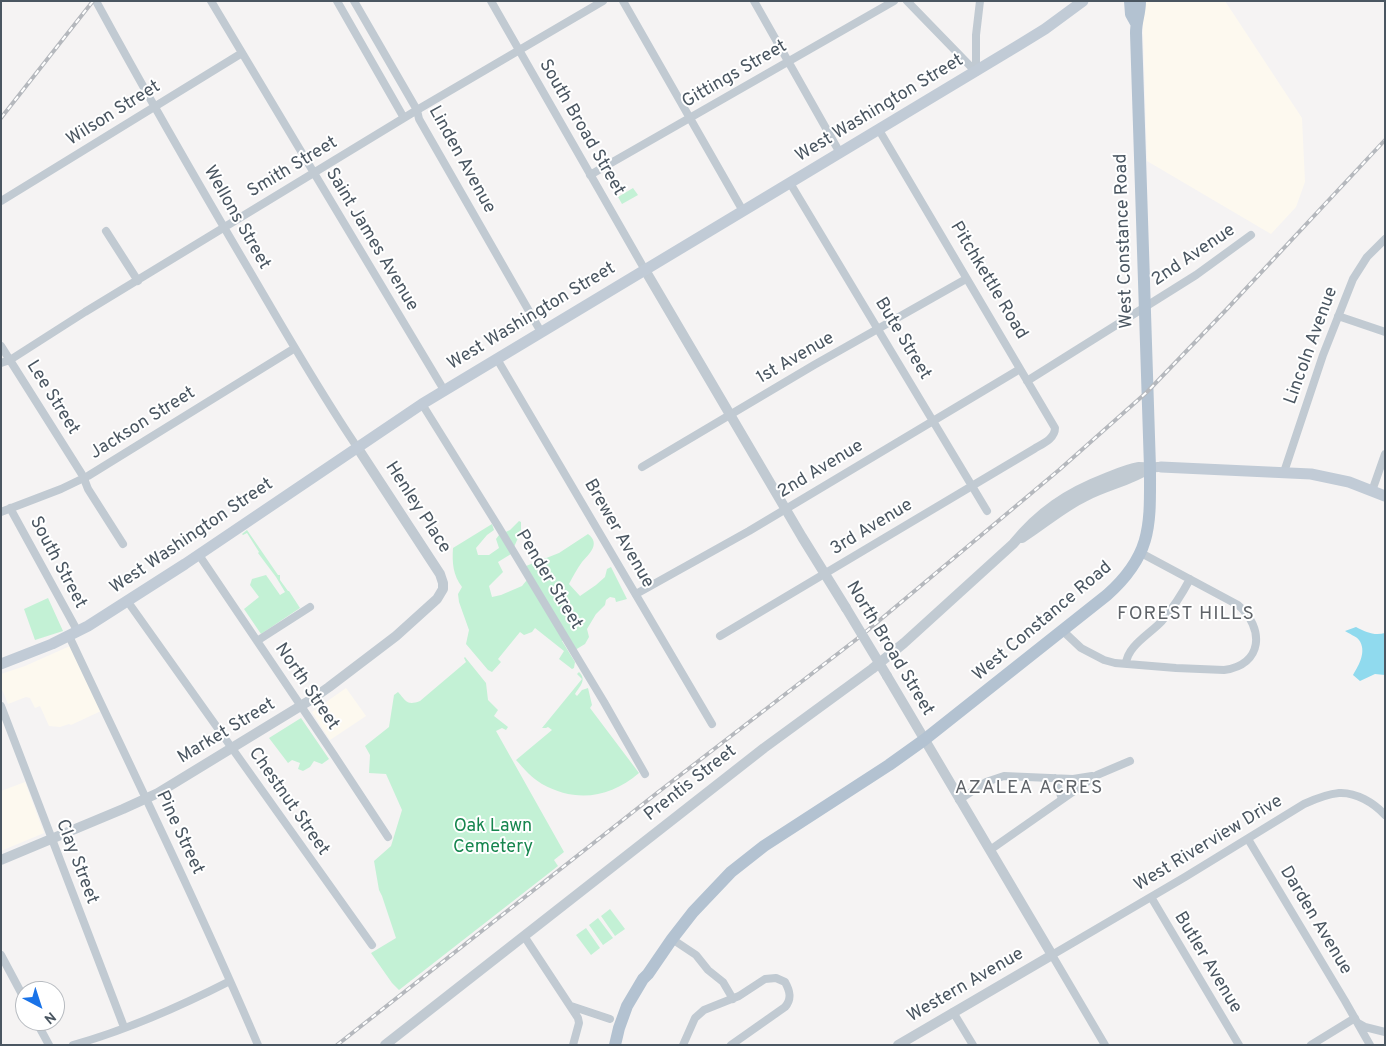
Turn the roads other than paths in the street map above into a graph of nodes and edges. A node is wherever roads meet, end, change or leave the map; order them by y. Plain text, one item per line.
1 (96, 1) edge
2 (212, 1) edge
3 (337, 1) edge
4 (354, 1) edge
5 (491, 1) edge
6 (603, 1) edge
7 (623, 1) edge
8 (754, 1) edge
9 (894, 1) edge
10 (907, 1) edge
11 (980, 1) edge
12 (1130, 1) edge
13 (1140, 1) edge
14 (1079, 2) edge
15 (1136, 23) junction
16 (519, 50) junction
17 (242, 52) junction
18 (788, 62) junction
19 (976, 72) junction
20 (154, 106) junction
21 (417, 110) junction
22 (404, 118) junction
23 (689, 118) junction
24 (879, 130) junction
25 (840, 153) junction
26 (314, 173) junction
27 (590, 175) junction
28 (790, 183) junction
29 (1, 200) edge
30 (743, 211) junction
31 (224, 228) junction
32 (106, 231) dead end
33 (1251, 236) dead end
34 (1385, 239) edge
35 (645, 270) junction
36 (966, 278) junction
37 (138, 281) junction
38 (1144, 307) junction
39 (1338, 316) junction
40 (878, 329) junction
41 (541, 332) junction
42 (1385, 332) edge
43 (1, 346) edge
44 (295, 348) junction
45 (497, 359) junction
46 (10, 360) junction
47 (1, 363) edge
48 (1020, 369) junction
49 (1027, 381) junction
50 (444, 390) junction
51 (422, 404) junction
52 (731, 415) junction
53 (933, 420) junction
54 (1040, 445) joint
55 (357, 447) junction
56 (1385, 454) edge
57 (642, 467) dead end
58 (1155, 467) junction
59 (1284, 472) junction
60 (84, 478) junction
61 (972, 486) junction
62 (1372, 491) junction
63 (1385, 496) edge
64 (10, 508) junction
65 (786, 509) junction
66 (987, 511) dead end
67 (1, 512) edge
68 (123, 544) dead end
69 (1141, 553) junction
70 (199, 555) junction
71 (825, 574) junction
72 (1190, 579) junction
73 (443, 589) joint
74 (636, 594) junction
75 (128, 602) junction
76 (310, 607) dead end
77 (1062, 631) junction
78 (73, 634) junction
79 (720, 636) dead end
80 (257, 641) junction
81 (1, 664) edge
82 (1126, 664) junction
83 (1, 706) edge
84 (301, 706) junction
85 (712, 724) dead end
86 (924, 740) junction
87 (232, 748) junction
88 (1130, 761) dead end
89 (645, 774) dead end
90 (1097, 774) junction
91 (1055, 778) junction
92 (147, 798) junction
93 (1062, 799) junction
94 (959, 800) junction
95 (1385, 815) edge
96 (388, 837) dead end
97 (52, 839) junction
98 (1248, 839) junction
99 (990, 850) junction
100 (1, 860) edge
101 (1150, 897) junction
102 (524, 936) junction
103 (672, 939) junction
104 (372, 946) dead end
105 (1, 955) edge
106 (1052, 955) junction
107 (648, 974) junction
108 (15, 981) edge
109 (230, 981) junction
110 (732, 999) junction
111 (571, 1006) junction
112 (953, 1012) junction
113 (610, 1019) dead end
114 (1356, 1021) junction
115 (124, 1028) junction
116 (41, 1031) edge
117 (1385, 1032) edge
118 (88, 1042) edge
119 (49, 1045) edge
120 (73, 1045) edge
121 (258, 1045) edge
122 (385, 1045) edge
123 (573, 1045) edge
124 (615, 1045) edge
125 (622, 1045) edge
126 (683, 1045) edge
127 (731, 1045) edge
128 (898, 1045) edge
129 (973, 1045) edge
130 (1104, 1045) edge
131 (1239, 1045) edge
132 (1311, 1045) edge
133 (1370, 1045) edge

1 - 20 street, Wellons Street
2 - 17 street, Saint James Avenue
3 - 22 street, Linden Avenue
4 - 21 street, Linden Avenue
5 - 16 street, South Broad Street
6 - 16 street, Smith Street
7 - 23 street
8 - 18 street
9 - 18 street, Gittings Street
10 - 19 street
11 - 19 street
12 - 15 main road, West Constance Road
13 - 15 main road, West Constance Road
14 - 19 main road, West Washington Street
15 - 38 main road, West Constance Road
16 - 21 street, Smith Street
16 - 27 street, South Broad Street
17 - 20 street, Wilson Street
17 - 26 street, Saint James Avenue
18 - 23 street, Gittings Street
18 - 25 street
19 - 24 main road, West Washington Street
20 - 29 street, Wilson Street
20 - 31 street, Wellons Street
21 - 22 street, Smith Street
21 - 41 street, Linden Avenue
22 - 26 street, Smith Street
23 - 27 street, Gittings Street
23 - 30 street
24 - 25 main road, West Washington Street
24 - 36 street, Pitchkettle Road
25 - 28 main road, West Washington Street
26 - 31 street, Smith Street
26 - 50 street, Saint James Avenue
27 - 35 street, South Broad Street
28 - 30 main road, West Washington Street
28 - 40 street, Bute Street
30 - 35 main road, West Washington Street
31 - 37 street, Smith Street
31 - 44 street, Wellons Street
32 - 37 street
33 - 38 street, 2nd Avenue
34 - 39 street, Lincoln Avenue
35 - 41 main road, West Washington Street
35 - 52 street, North Broad Street
36 - 40 street, 1st Avenue
36 - 48 street, Pitchkettle Road
37 - 46 street, Smith Street
38 - 49 street, 2nd Avenue
38 - 58 main road, West Constance Road
39 - 42 street
39 - 59 street, Lincoln Avenue
40 - 52 street, 1st Avenue
40 - 53 street, Bute Street
41 - 45 main road, West Washington Street
43 - 46 street, Lee Street
44 - 55 street, Wellons Street
44 - 60 street, Jackson Street
45 - 50 main road, West Washington Street
45 - 74 street, Brewer Avenue
46 - 47 street, Smith Street
46 - 60 street, Lee Street
48 - 49 street, Pitchkettle Road
48 - 53 street, 2nd Avenue
49 - 54 street, Pitchkettle Road
50 - 51 main road, West Washington Street
51 - 55 main road, West Washington Street
51 - 89 street, Pender Street
52 - 57 street, 1st Avenue
52 - 65 street, North Broad Street
53 - 61 street, Bute Street
53 - 65 street, 2nd Avenue
54 - 61 street, 3rd Avenue
55 - 70 main road, West Washington Street
55 - 73 street, Henley Place
56 - 62 street
58 - 59 main road
58 - 69 main road, West Constance Road
58 - 102 street, Prentis Street
59 - 62 main road
60 - 64 street, Jackson Street
60 - 68 street, Lee Street
61 - 66 street, Bute Street
61 - 71 street, 3rd Avenue
62 - 63 main road
64 - 67 street, Jackson Street
64 - 78 street, South Street
65 - 71 street, North Broad Street
65 - 74 street, 2nd Avenue
69 - 72 street
69 - 77 main road, West Constance Road
70 - 75 main road, West Washington Street
70 - 80 street, North Street
71 - 79 street, 3rd Avenue
71 - 86 street, North Broad Street, bridge
72 - 82 street
72 - 82 street
73 - 84 street, Market Street
74 - 85 street, Brewer Avenue
75 - 78 main road, West Washington Street
75 - 87 street, Chestnut Street
76 - 80 street
77 - 82 street
77 - 86 main road, West Constance Road
78 - 81 main road, West Washington Street
78 - 92 street, Pine Street
80 - 84 street, North Street
83 - 97 street, Clay Street
84 - 87 street, Market Street
84 - 96 street, North Street
86 - 94 street, North Broad Street
86 - 103 main road, West Constance Road
87 - 92 street, Market Street
87 - 104 street, Chestnut Street
88 - 90 street
90 - 91 street
90 - 93 street
91 - 93 street
91 - 94 street
92 - 97 street, Market Street
92 - 109 street, Pine Street
93 - 99 street
94 - 99 street, North Broad Street
95 - 98 street, West Riverview Drive
97 - 100 street, Market Street
97 - 115 street, Clay Street
98 - 101 street, West Riverview Drive
98 - 114 street, Darden Avenue
99 - 106 street, North Broad Street
101 - 106 street, West Riverview Drive
101 - 131 street, Butler Avenue
102 - 111 street
102 - 122 street, Prentis Street
103 - 107 main road, West Constance Road
103 - 110 street
105 - 108 street
106 - 112 street, Western Avenue
106 - 130 street, North Broad Street
107 - 124 main road, West Constance Road
107 - 125 main road, West Constance Road
109 - 115 street
109 - 121 street, Pine Street
110 - 126 street
110 - 127 street
111 - 113 street
111 - 123 street
112 - 128 street, Western Avenue
112 - 129 street
114 - 117 street
114 - 132 street
114 - 133 street, Darden Avenue
115 - 118 street
116 - 119 street
118 - 120 street

